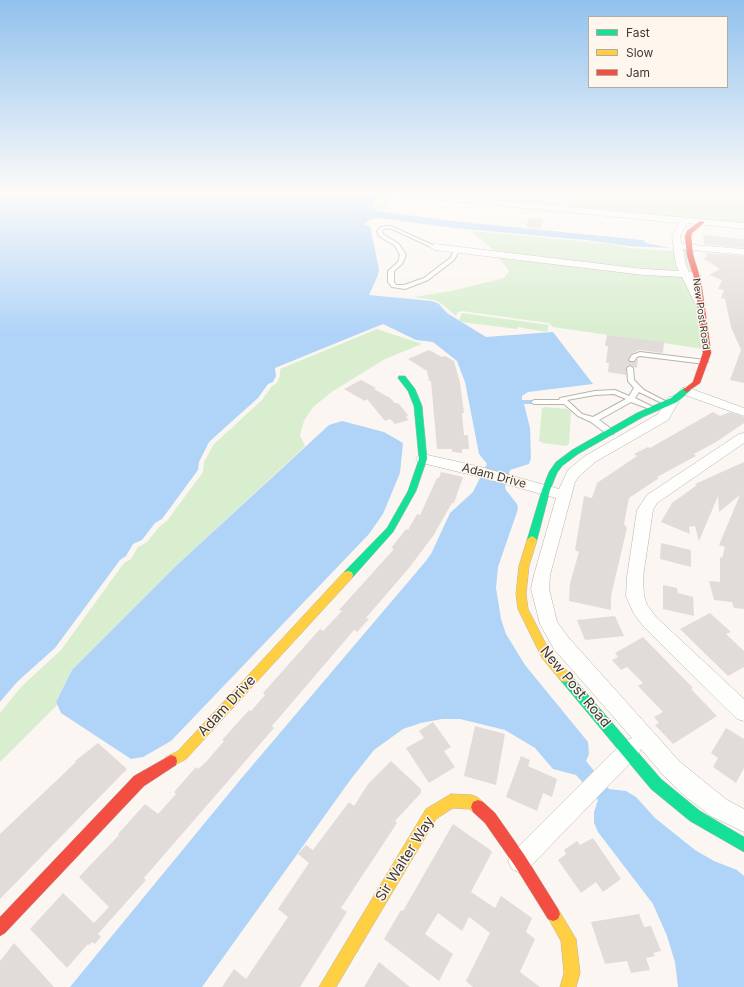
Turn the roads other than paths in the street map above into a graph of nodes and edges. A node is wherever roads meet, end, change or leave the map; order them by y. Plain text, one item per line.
1 (389, 240) edge
2 (421, 240) edge
3 (677, 240) edge
4 (688, 240) edge
5 (435, 246) joint
6 (678, 246) junction
7 (689, 247) junction
8 (458, 249) junction
9 (744, 252) edge
10 (684, 274) junction
11 (696, 275) junction
12 (701, 305) junction
13 (632, 360) dead end
14 (705, 362) junction
15 (630, 368) dead end
16 (402, 378) dead end
17 (638, 387) junction
18 (675, 398) junction
19 (631, 399) junction
20 (534, 402) dead end
21 (565, 402) junction
22 (654, 409) junction
23 (744, 412) edge
24 (594, 420) junction
25 (610, 432) junction
26 (744, 437) edge
27 (423, 459) junction
28 (546, 490) junction
29 (564, 496) junction
30 (744, 712) edge
31 (636, 744) junction
32 (744, 821) edge
33 (744, 845) edge
34 (520, 861) junction
35 (0, 928) edge
36 (327, 987) edge
37 (568, 987) edge

1 - 8 lane
2 - 5 lane
3 - 6 street
4 - 7 street, New Post Road
5 - 8 street
6 - 7 street
6 - 10 street
7 - 9 street
7 - 11 street, New Post Road
8 - 10 street
10 - 11 street
10 - 12 street
11 - 12 street, New Post Road
12 - 14 street, New Post Road
13 - 14 lane
14 - 18 street, New Post Road
15 - 17 lane
16 - 27 street, Adam Drive
17 - 18 lane
17 - 19 lane
18 - 22 street, New Post Road
18 - 23 street
18 - 29 street, New Post Road
19 - 21 lane
19 - 22 lane
19 - 24 lane
20 - 21 lane
21 - 24 lane
22 - 25 street, New Post Road
24 - 25 lane
25 - 28 street, New Post Road
26 - 30 street
27 - 28 street, Adam Drive
27 - 35 street, Adam Drive
28 - 29 street, Adam Drive
28 - 31 street, New Post Road
29 - 31 street, New Post Road
31 - 32 street, New Post Road
31 - 33 street, New Post Road
31 - 34 street
34 - 36 street, Sir Walter Way
34 - 37 street, Sir Walter Way

